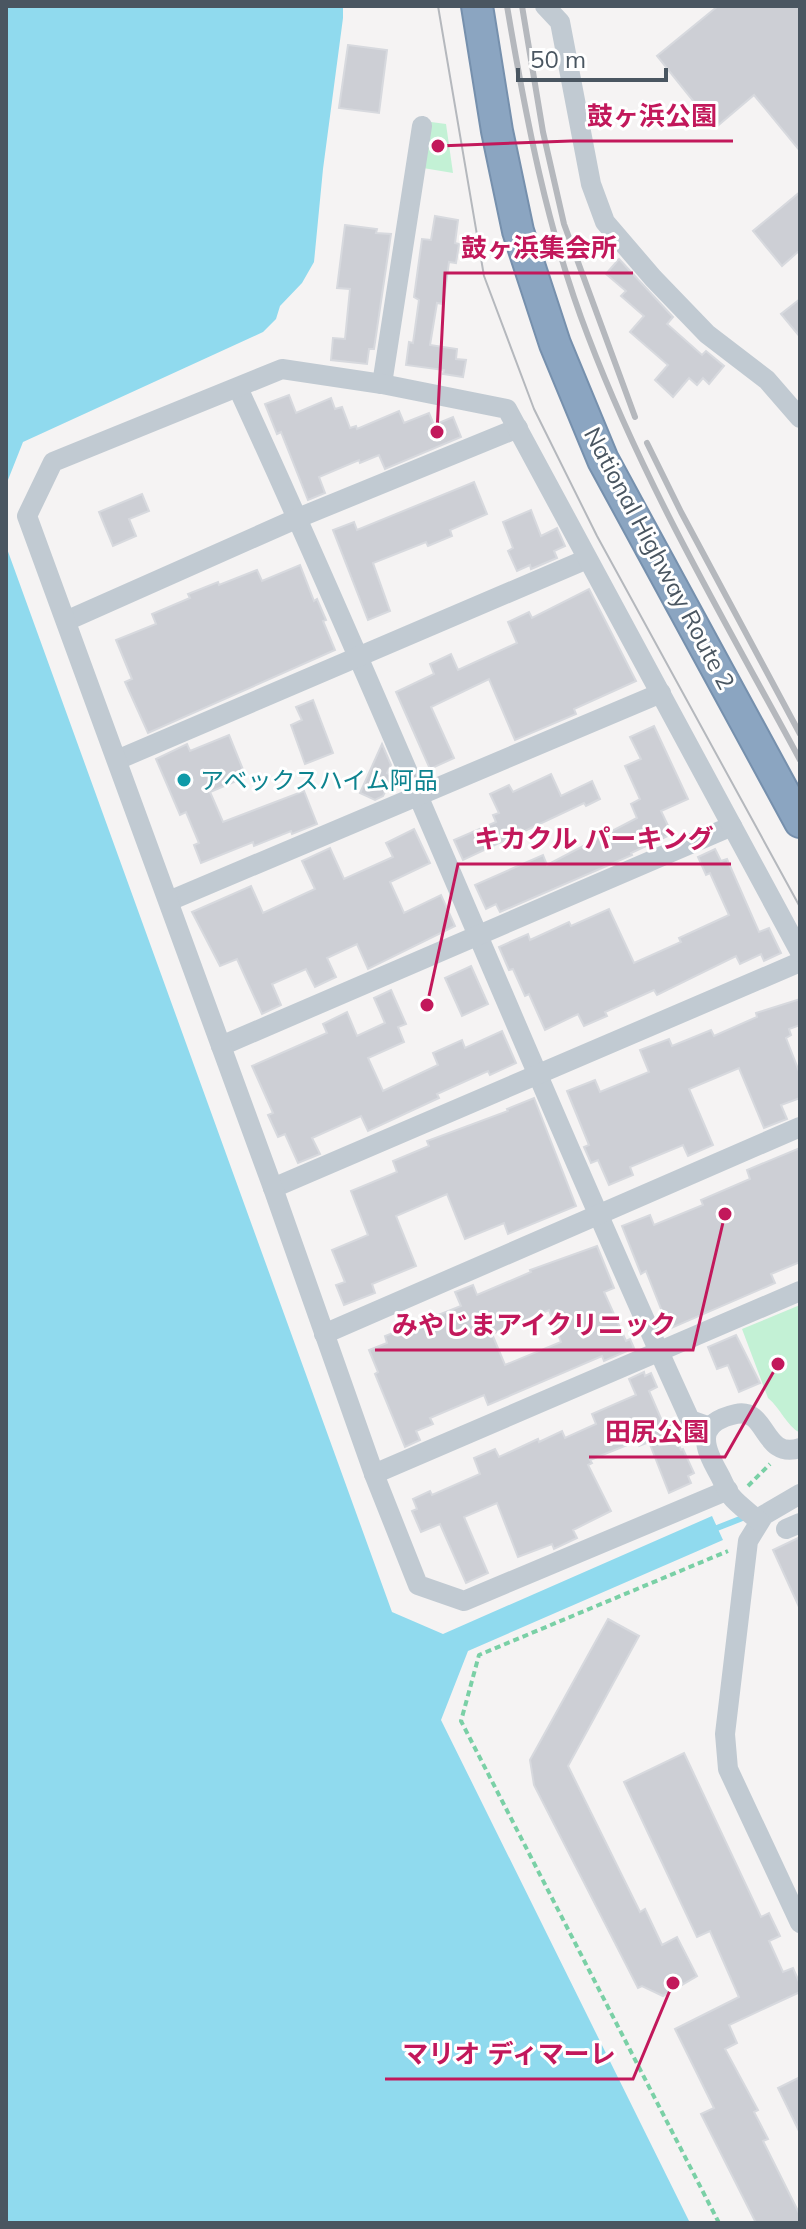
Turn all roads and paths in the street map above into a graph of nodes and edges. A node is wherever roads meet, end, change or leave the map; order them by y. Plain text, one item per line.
1 (477, 6) edge
2 (545, 6) edge
3 (422, 126) dead end
4 (382, 384) junction
5 (238, 388) junction
6 (800, 418) edge
7 (518, 428) junction
8 (298, 518) junction
9 (587, 559) junction
10 (66, 621) junction
11 (358, 656) junction
12 (661, 693) junction
13 (117, 760) junction
14 (420, 796) junction
15 (800, 822) edge
16 (732, 826) junction
17 (169, 901) junction
18 (477, 936) junction
19 (800, 952) edge
20 (800, 962) edge
21 (221, 1046) junction
22 (536, 1074) junction
23 (800, 1127) edge
24 (273, 1188) junction
25 (599, 1216) junction
26 (800, 1291) edge
27 (324, 1334) junction
28 (659, 1352) junction
29 (710, 1427) junction
30 (800, 1448) edge
31 (771, 1462) dead end
32 (374, 1474) junction
33 (800, 1494) edge
34 (737, 1495) junction
35 (759, 1521) junction
36 (748, 1541) junction
37 (800, 1923) edge
38 (719, 2223) edge

1 - 15 highway, National Highway Route 2
2 - 6 street
3 - 4 street
4 - 5 street
4 - 7 street
5 - 8 street
5 - 10 street
7 - 8 street
7 - 9 street
8 - 10 street
8 - 11 street
9 - 11 street
9 - 12 street
10 - 13 street
11 - 13 street
11 - 14 street
12 - 14 street
12 - 16 street
13 - 17 street
14 - 17 street
14 - 18 street
16 - 18 street
16 - 19 street
17 - 21 street
18 - 21 street
18 - 22 street
20 - 22 street
21 - 24 street
22 - 24 street
22 - 25 street
23 - 25 street
24 - 27 street
25 - 27 street
25 - 28 street
26 - 28 street
27 - 32 street
28 - 29 street
28 - 32 street
29 - 30 street
29 - 34 street
31 - 34 path
32 - 34 street
33 - 35 street
34 - 35 street
35 - 36 street
36 - 37 street
36 - 38 path

